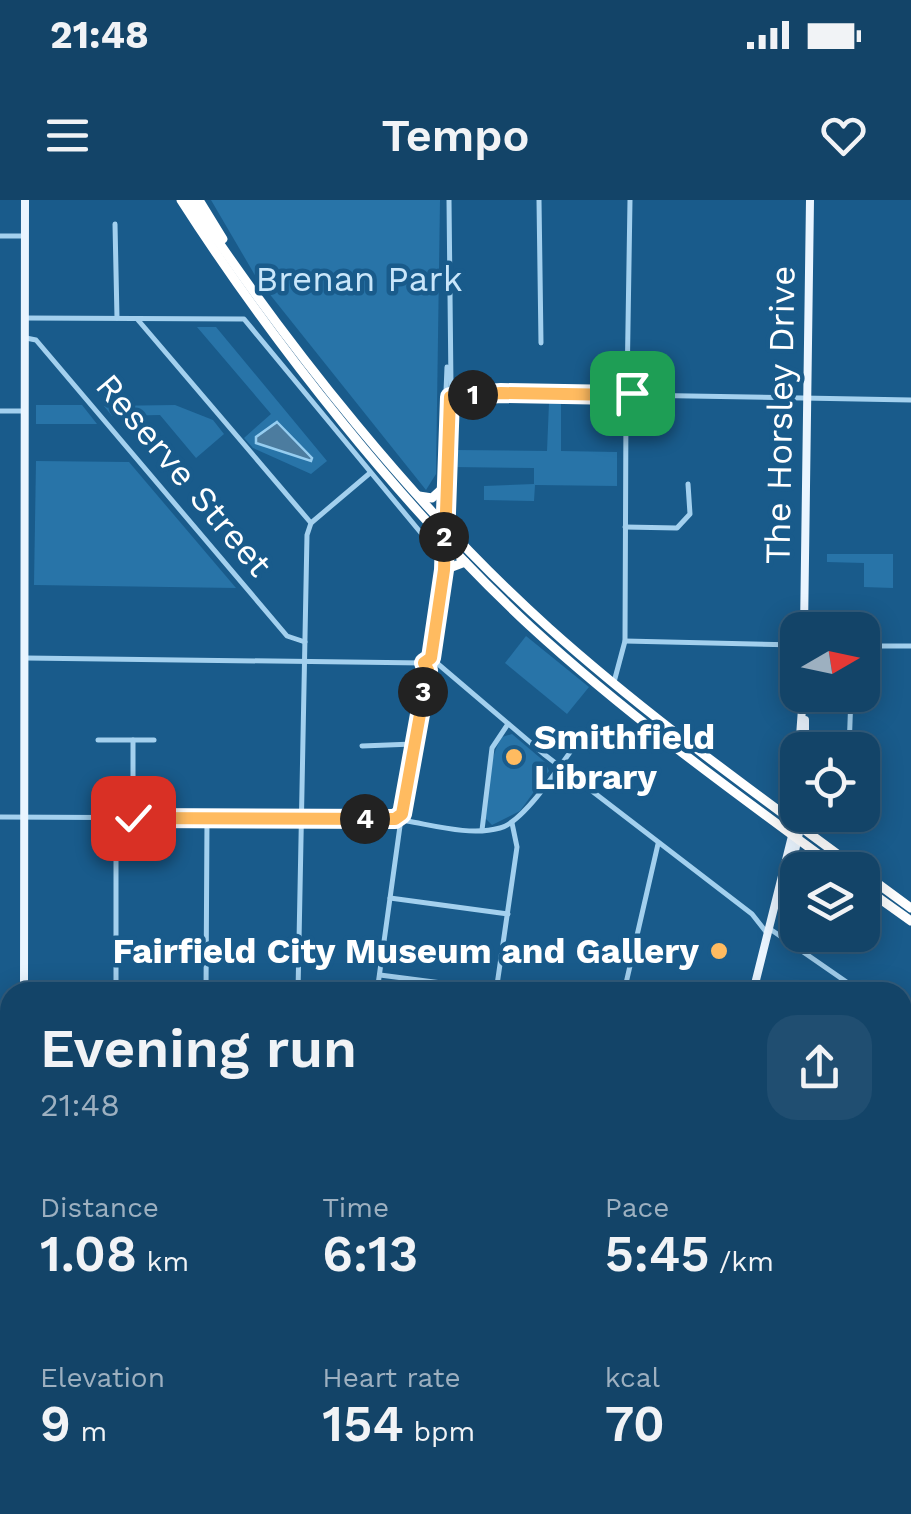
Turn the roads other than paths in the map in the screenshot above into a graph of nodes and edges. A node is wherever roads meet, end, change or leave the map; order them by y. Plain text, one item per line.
1 (25, 200) edge
2 (177, 200) edge
3 (190, 200) edge
4 (199, 200) edge
5 (449, 200) edge
6 (539, 200) edge
7 (630, 200) edge
8 (810, 200) edge
9 (115, 224) dead end
10 (0, 236) edge
11 (26, 236) junction
12 (26, 318) junction
13 (117, 318) junction
14 (136, 319) junction
15 (282, 329) junction
16 (26, 338) junction
17 (541, 344) dead end
18 (449, 392) junction
19 (630, 392) junction
20 (620, 395) junction
21 (808, 398) junction
22 (911, 400) edge
23 (626, 402) junction
24 (0, 411) edge
25 (28, 411) junction
26 (370, 473) junction
27 (688, 484) dead end
28 (444, 487) junction
29 (420, 496) junction
30 (311, 523) junction
31 (444, 525) junction
32 (624, 528) junction
33 (450, 538) junction
34 (426, 539) dead end
35 (465, 562) junction
36 (444, 570) junction
37 (499, 574) dead end
38 (804, 612) edge
39 (625, 641) junction
40 (305, 642) junction
41 (780, 645) edge
42 (880, 646) edge
43 (911, 646) edge
44 (26, 658) junction
45 (431, 658) junction
46 (305, 662) junction
47 (424, 663) junction
48 (436, 666) junction
49 (428, 670) junction
50 (614, 682) junction
51 (508, 724) junction
52 (582, 735) dead end
53 (98, 740) dead end
54 (133, 740) junction
55 (154, 740) dead end
56 (414, 744) junction
57 (362, 746) dead end
58 (559, 766) junction
59 (780, 806) edge
60 (775, 807) junction
61 (780, 810) edge
62 (402, 814) junction
63 (0, 817) edge
64 (25, 817) junction
65 (116, 818) junction
66 (133, 818) junction
67 (208, 818) junction
68 (302, 819) junction
69 (395, 819) junction
70 (407, 822) junction
71 (512, 823) junction
72 (400, 826) junction
73 (482, 830) junction
74 (798, 832) edge
75 (812, 832) edge
76 (796, 838) junction
77 (658, 843) junction
78 (795, 852) edge
79 (815, 852) edge
80 (837, 852) edge
81 (880, 885) edge
82 (780, 893) edge
83 (390, 898) junction
84 (880, 899) edge
85 (911, 908) edge
86 (772, 912) junction
87 (508, 914) junction
88 (752, 914) junction
89 (911, 921) edge
90 (767, 930) junction
91 (380, 975) junction
92 (24, 982) edge
93 (116, 982) edge
94 (206, 982) edge
95 (298, 982) edge
96 (379, 982) edge
97 (441, 982) edge
98 (498, 982) edge
99 (626, 982) edge
100 (755, 982) edge
101 (847, 982) edge

1 - 11 main road
2 - 33 highway
3 - 15 highway
4 - 15 highway
5 - 18 street
6 - 17 street
7 - 19 street
8 - 21 main road, The Horsley Drive
9 - 13 street
10 - 11 street
11 - 12 main road
12 - 13 street
12 - 16 main road
13 - 14 street
14 - 26 street
14 - 30 street
15 - 29 highway
16 - 25 main road
16 - 40 street, Reserve Street
18 - 20 street
18 - 28 street
19 - 20 street
19 - 21 street
19 - 23 street
20 - 23 street
21 - 22 street
21 - 38 main road, The Horsley Drive
23 - 32 street
24 - 25 street
25 - 44 main road
26 - 30 street
26 - 34 street
27 - 32 street
28 - 29 highway
28 - 31 street
29 - 31 highway
30 - 40 street
31 - 33 highway
32 - 39 street
33 - 35 highway
33 - 36 street
33 - 37 highway
33 - 50 highway
35 - 36 highway
35 - 76 highway
36 - 45 street
39 - 41 street
39 - 50 street
40 - 46 street
42 - 43 street
44 - 46 street
44 - 64 main road
45 - 47 street
45 - 48 street
46 - 47 street
46 - 68 street
47 - 49 street
48 - 49 street
48 - 51 street
49 - 56 street
50 - 60 highway
51 - 58 street
51 - 73 street
52 - 58 street
53 - 54 street
54 - 55 street
54 - 66 street
56 - 57 street
56 - 62 street
58 - 71 street
58 - 77 street
59 - 60 main road
60 - 61 highway
62 - 69 street
62 - 70 street
63 - 64 street
64 - 65 street
64 - 92 main road
65 - 66 street
65 - 93 street
66 - 67 street
67 - 68 street
67 - 94 street
68 - 69 street
68 - 95 street
69 - 72 street
70 - 72 street
70 - 73 street
71 - 73 street
71 - 87 street
72 - 83 street
74 - 76 main road
75 - 80 highway
76 - 78 main road
76 - 79 highway
76 - 86 main road
77 - 88 street
77 - 99 street
81 - 85 highway
82 - 86 main road
83 - 87 street
83 - 91 street
84 - 89 highway
86 - 88 street
86 - 90 main road
87 - 98 street
88 - 90 street
90 - 100 main road
90 - 101 street
91 - 96 street
91 - 97 street

